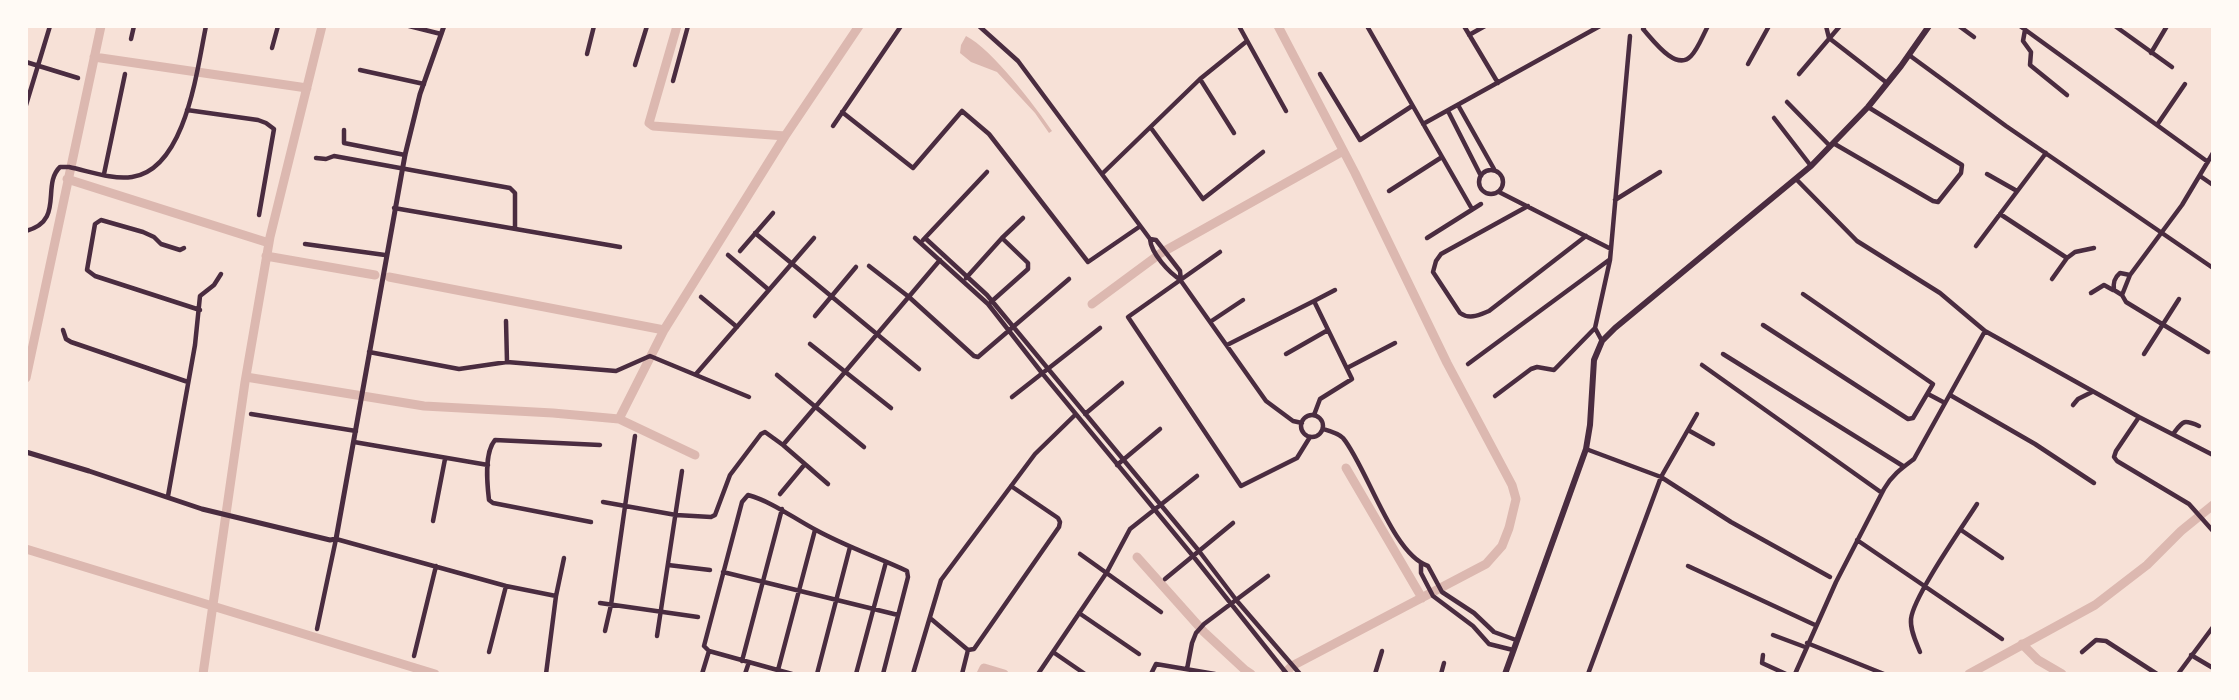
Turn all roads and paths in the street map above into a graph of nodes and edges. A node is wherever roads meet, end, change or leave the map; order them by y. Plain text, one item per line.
1 (50, 26) edge
2 (134, 26) edge
3 (206, 26) edge
4 (278, 26) edge
5 (409, 26) edge
6 (444, 26) edge
7 (594, 26) edge
8 (647, 26) edge
9 (688, 26) edge
10 (901, 26) edge
11 (979, 26) edge
12 (1239, 26) edge
13 (1367, 26) edge
14 (1464, 26) edge
15 (1485, 26) edge
16 (1600, 26) edge
17 (1645, 26) edge
18 (1708, 26) edge
19 (1769, 26) edge
20 (1826, 26) edge
21 (1840, 26) edge
22 (1928, 26) edge
23 (1959, 26) edge
24 (2115, 26) edge
25 (2167, 26) edge
26 (2022, 28) edge
27 (441, 34) junction
28 (1469, 35) junction
29 (1630, 36) dead end
30 (1974, 37) dead end
31 (1829, 38) junction
32 (131, 39) dead end
33 (1247, 41) junction
34 (272, 48) dead end
35 (2151, 53) junction
36 (587, 54) dead end
37 (1908, 55) junction
38 (26, 62) edge
39 (1748, 64) dead end
40 (38, 65) junction
41 (635, 65) dead end
42 (2172, 67) dead end
43 (360, 70) dead end
44 (1320, 74) dead end
45 (1799, 74) dead end
46 (125, 75) dead end
47 (78, 78) dead end
48 (1200, 79) junction
49 (673, 81) dead end
50 (424, 83) junction
51 (1498, 83) junction
52 (1887, 83) junction
53 (2185, 84) dead end
54 (2067, 95) dead end
55 (1787, 102) dead end
56 (26, 105) edge
57 (1458, 105) junction
58 (1412, 106) junction
59 (1868, 107) junction
60 (187, 110) junction
61 (1286, 111) dead end
62 (1448, 111) junction
63 (842, 112) junction
64 (1774, 118) dead end
65 (1423, 124) junction
66 (2157, 125) junction
67 (833, 126) dead end
68 (1151, 128) junction
69 (344, 130) dead end
70 (1234, 133) dead end
71 (1832, 145) junction
72 (1263, 152) dead end
73 (2046, 153) junction
74 (2213, 153) edge
75 (405, 155) junction
76 (1442, 157) junction
77 (316, 158) dead end
78 (2208, 162) junction
79 (1811, 166) junction
80 (402, 168) junction
81 (1494, 170) junction
82 (987, 172) dead end
83 (1660, 172) dead end
84 (1102, 173) junction
85 (103, 174) junction
86 (1987, 174) dead end
87 (1481, 176) junction
88 (2200, 176) junction
89 (1796, 178) junction
90 (2213, 185) edge
91 (1389, 191) dead end
92 (2017, 191) junction
93 (1499, 192) junction
94 (1614, 201) junction
95 (1481, 204) dead end
96 (1528, 206) junction
97 (394, 208) junction
98 (1472, 209) junction
99 (773, 213) dead end
100 (2000, 214) junction
101 (259, 215) dead end
102 (1023, 218) dead end
103 (1139, 227) junction
104 (515, 229) junction
105 (26, 231) edge
106 (755, 233) junction
107 (2162, 233) junction
108 (1586, 236) junction
109 (1427, 237) dead end
110 (814, 238) dead end
111 (915, 238) dead end
112 (1002, 238) junction
113 (1153, 240) junction
114 (922, 241) junction
115 (305, 244) dead end
116 (1976, 246) dead end
117 (620, 247) dead end
118 (184, 248) dead end
119 (2094, 248) dead end
120 (1611, 249) junction
121 (740, 251) dead end
122 (1220, 252) dead end
123 (385, 255) junction
124 (728, 255) dead end
125 (2067, 258) junction
126 (941, 259) junction
127 (1610, 260) junction
128 (791, 265) junction
129 (869, 265) dead end
130 (856, 267) dead end
131 (2213, 268) edge
132 (221, 274) dead end
133 (2130, 275) junction
134 (965, 279) junction
135 (1069, 279) dead end
136 (2052, 279) dead end
137 (1181, 281) junction
138 (769, 290) junction
139 (1335, 290) dead end
140 (2114, 290) junction
141 (1803, 293) dead end
142 (2091, 293) dead end
143 (2122, 295) junction
144 (908, 297) junction
145 (701, 298) dead end
146 (831, 298) junction
147 (2179, 299) dead end
148 (1243, 300) dead end
149 (1314, 301) junction
150 (990, 302) junction
151 (200, 310) junction
152 (816, 316) dead end
153 (506, 321) dead end
154 (1210, 322) junction
155 (2162, 324) junction
156 (1763, 325) dead end
157 (737, 327) junction
158 (1011, 328) junction
159 (1100, 328) dead end
160 (1595, 328) junction
161 (63, 330) dead end
162 (1328, 330) junction
163 (1985, 331) junction
164 (876, 335) junction
165 (1602, 341) junction
166 (1395, 343) dead end
167 (810, 344) dead end
168 (1227, 345) junction
169 (369, 352) junction
170 (2208, 352) dead end
171 (1286, 354) dead end
172 (1723, 354) dead end
173 (2144, 354) dead end
174 (507, 362) junction
175 (1468, 364) dead end
176 (1702, 365) dead end
177 (1346, 368) junction
178 (919, 369) dead end
179 (845, 371) junction
180 (1045, 371) junction
181 (696, 374) junction
182 (777, 375) dead end
183 (188, 382) junction
184 (1122, 383) dead end
185 (2093, 391) junction
186 (1928, 394) junction
187 (1950, 395) junction
188 (1495, 396) dead end
189 (749, 397) dead end
190 (1012, 397) dead end
191 (1945, 403) junction
192 (2073, 405) dead end
193 (816, 407) junction
194 (891, 408) dead end
195 (251, 414) dead end
196 (1085, 414) junction
197 (1697, 414) dead end
198 (1314, 415) junction
199 (1078, 416) junction
200 (2139, 417) junction
201 (1302, 423) junction
202 (2199, 426) dead end
203 (1160, 429) dead end
204 (1323, 429) junction
205 (1688, 430) junction
206 (356, 431) junction
207 (2173, 435) junction
208 (635, 436) dead end
209 (1310, 437) junction
210 (354, 442) junction
211 (1713, 444) dead end
212 (600, 445) dead end
213 (783, 445) junction
214 (864, 447) dead end
215 (1586, 449) junction
216 (26, 452) edge
217 (2213, 455) edge
218 (445, 458) junction
219 (1121, 460) junction
220 (806, 464) junction
221 (488, 465) junction
222 (1116, 465) junction
223 (1903, 466) junction
224 (682, 471) dead end
225 (1197, 475) dead end
226 (1661, 477) junction
227 (2094, 483) dead end
228 (828, 484) dead end
229 (1011, 485) junction
230 (780, 494) dead end
231 (1882, 494) junction
232 (168, 496) junction
233 (603, 502) dead end
234 (1977, 504) dead end
235 (1159, 505) junction
236 (626, 507) junction
237 (782, 509) junction
238 (1154, 510) junction
239 (676, 515) junction
240 (433, 521) dead end
241 (591, 523) dead end
242 (1233, 523) dead end
243 (2212, 529) edge
244 (815, 530) junction
245 (1961, 530) junction
246 (335, 539) junction
247 (1857, 540) junction
248 (850, 547) junction
249 (1199, 551) junction
250 (1080, 554) dead end
251 (1193, 556) junction
252 (564, 558) dead end
253 (2002, 558) dead end
254 (886, 562) junction
255 (1422, 564) junction
256 (668, 565) junction
257 (436, 566) junction
258 (1688, 566) dead end
259 (710, 570) dead end
260 (723, 572) junction
261 (1107, 572) junction
262 (1268, 576) dead end
263 (1830, 577) dead end
264 (1166, 579) dead end
265 (762, 582) junction
266 (506, 586) junction
267 (1926, 586) junction
268 (799, 591) junction
269 (556, 596) junction
270 (836, 601) junction
271 (1237, 601) junction
272 (600, 603) dead end
273 (611, 605) junction
274 (1231, 606) junction
275 (874, 609) junction
276 (661, 611) junction
277 (1161, 612) dead end
278 (1079, 613) junction
279 (898, 615) junction
280 (698, 617) dead end
281 (930, 618) junction
282 (1815, 625) junction
283 (2213, 627) edge
284 (317, 629) dead end
285 (605, 631) dead end
286 (1773, 635) dead end
287 (657, 636) dead end
288 (2002, 639) dead end
289 (1516, 640) junction
290 (1806, 645) junction
291 (968, 650) junction
292 (1513, 650) junction
293 (709, 651) junction
294 (1381, 651) dead end
295 (489, 652) dead end
296 (1053, 652) junction
297 (1920, 652) dead end
298 (2082, 652) dead end
299 (1139, 654) dead end
300 (1763, 655) dead end
301 (2191, 655) junction
302 (414, 656) dead end
303 (742, 661) junction
304 (749, 662) junction
305 (1444, 663) dead end
306 (2213, 668) edge
307 (1187, 669) junction
308 (778, 670) junction
309 (1298, 672) edge
310 (789, 673) edge
311 (546, 674) edge
312 (702, 674) edge
313 (746, 674) edge
314 (817, 674) edge
315 (856, 674) edge
316 (883, 674) edge
317 (913, 674) edge
318 (962, 674) edge
319 (1038, 674) edge
320 (1085, 674) edge
321 (1151, 674) edge
322 (1215, 674) edge
323 (1287, 674) edge
324 (1375, 674) edge
325 (1441, 674) edge
326 (1505, 674) edge
327 (1588, 674) edge
328 (1786, 674) edge
329 (1795, 674) edge
330 (1884, 674) edge
331 (2157, 674) edge
332 (2178, 674) edge

1 - 40 street
2 - 32 street
3 - 60 street
4 - 34 street
5 - 27 street
6 - 27 street
7 - 36 street
8 - 41 street
9 - 49 street
10 - 63 street
11 - 84 street
12 - 33 street
13 - 58 street
14 - 28 street
15 - 28 street
16 - 51 street
17 - 18 street
19 - 39 street
20 - 31 street
21 - 31 street
22 - 37 main road
23 - 30 street
24 - 35 street
25 - 35 street
26 - 54 street
26 - 66 street
27 - 50 street
28 - 51 street
29 - 94 street
31 - 45 street
31 - 52 street
33 - 48 street
33 - 61 street
35 - 42 street
37 - 52 main road
37 - 73 street
38 - 40 street
40 - 47 street
40 - 56 street
43 - 50 street
44 - 58 street
46 - 85 street
48 - 68 street
48 - 70 street
50 - 75 street
51 - 57 street
52 - 59 main road
53 - 66 street
55 - 71 street
57 - 62 street
57 - 81 street
58 - 65 street
59 - 71 main road
59 - 71 street
60 - 85 street
60 - 101 street
62 - 65 street
62 - 87 street
63 - 67 street
63 - 103 street
64 - 79 street
65 - 76 street
66 - 78 street
68 - 72 street
68 - 84 street
69 - 75 street
71 - 79 main road
73 - 92 street
73 - 107 street
74 - 78 street
75 - 80 street
76 - 91 street
76 - 98 street
77 - 80 street
78 - 88 street
79 - 89 main road
80 - 97 street
80 - 104 street
81 - 87 street
81 - 93 street
82 - 114 street
83 - 94 street
84 - 103 street
85 - 105 street
86 - 92 street
87 - 93 street
88 - 90 street
88 - 107 street
89 - 163 street
89 - 165 main road
92 - 100 street
93 - 96 street
94 - 120 street
95 - 98 street
96 - 108 street
96 - 108 street
97 - 104 street
97 - 123 street
98 - 109 street
99 - 106 street
100 - 116 street
100 - 125 street
102 - 112 street
103 - 113 street
104 - 117 street
106 - 121 street
106 - 128 street
107 - 131 street
107 - 133 street
108 - 120 street
110 - 128 street
111 - 114 street
112 - 134 street
112 - 150 street
113 - 137 street
113 - 137 street
114 - 126 street
115 - 123 street
118 - 151 street
119 - 125 street
120 - 127 street
122 - 137 street
123 - 169 street
124 - 138 street
125 - 136 street
126 - 134 street
126 - 144 street
127 - 160 street
127 - 175 street
128 - 138 street
128 - 146 street
129 - 144 street
130 - 146 street
132 - 151 street
133 - 140 street
133 - 143 street
134 - 150 street
135 - 158 street
137 - 154 street
137 - 209 street
138 - 157 street
139 - 149 street
140 - 142 street
140 - 143 street
141 - 186 street
143 - 155 street
144 - 158 street
144 - 164 street
145 - 157 street
146 - 152 street
146 - 164 street
147 - 155 street
148 - 154 street
149 - 162 street
149 - 168 street
150 - 158 street
151 - 183 street
153 - 174 street
154 - 168 street
155 - 170 street
155 - 173 street
156 - 186 street
157 - 181 street
158 - 180 street
159 - 180 street
160 - 165 street
160 - 188 street
161 - 183 street
162 - 171 street
162 - 177 street
163 - 185 street
163 - 187 street
164 - 178 street
164 - 179 street
165 - 215 main road
166 - 177 street
167 - 179 street
168 - 201 street
169 - 174 street
169 - 206 street
172 - 223 street
174 - 181 street
176 - 231 street
177 - 198 street
179 - 193 street
179 - 194 street
180 - 190 street
180 - 196 street
180 - 199 street
181 - 189 street
182 - 193 street
183 - 232 street
184 - 196 street
185 - 192 street
185 - 200 street
186 - 191 street
187 - 191 street
187 - 227 street
191 - 223 street
193 - 213 street
193 - 214 street
195 - 206 street
196 - 199 street
196 - 219 street
197 - 205 street
198 - 201 street
198 - 204 street
199 - 222 street
199 - 229 street
200 - 207 street
200 - 243 street
201 - 209 street
202 - 207 street
203 - 219 street
204 - 209 street
204 - 255 street
205 - 211 street
205 - 226 street
206 - 210 street
207 - 217 street
208 - 236 street
210 - 218 street
210 - 246 street
212 - 221 street
213 - 220 street
213 - 239 street
215 - 226 street
215 - 289 main road
216 - 232 street
218 - 221 street
218 - 240 street
219 - 222 street
219 - 235 street
220 - 228 street
220 - 230 street
221 - 241 street
222 - 238 street
223 - 231 street
224 - 239 street
225 - 235 street
226 - 263 street
226 - 327 street
229 - 281 street
229 - 291 street
231 - 247 street
232 - 246 street
233 - 236 street
234 - 245 street
235 - 238 street
235 - 249 street
236 - 239 street
236 - 273 street
237 - 244 street
237 - 260 street
237 - 265 street
238 - 251 street
238 - 261 street
239 - 256 street
242 - 249 street
244 - 248 street
244 - 268 street
245 - 253 street
245 - 267 street
246 - 257 street
246 - 284 street
247 - 267 street
247 - 282 street
248 - 254 street
248 - 270 street
249 - 251 street
249 - 271 street
250 - 261 street
251 - 264 street
251 - 274 street
252 - 269 street
254 - 275 street
254 - 279 street
255 - 289 street
255 - 292 street
256 - 259 street
256 - 276 street
257 - 266 street
257 - 302 street
258 - 282 street
260 - 265 street
260 - 293 street
261 - 277 street
261 - 278 street
262 - 271 street
265 - 268 street
265 - 303 street
266 - 269 street
266 - 295 street
267 - 288 street
267 - 297 street
268 - 270 street
268 - 308 street
269 - 311 street
270 - 275 street
270 - 314 street
271 - 274 street
271 - 309 street
272 - 273 street
273 - 276 street
273 - 285 street
274 - 307 street
274 - 323 street
275 - 279 street
275 - 315 street
276 - 280 street
276 - 287 street
278 - 296 street
278 - 299 street
279 - 316 street
281 - 291 street
281 - 317 street
282 - 290 street
283 - 301 street
286 - 290 street
289 - 292 main road
290 - 329 street
290 - 330 street
291 - 318 street
292 - 326 main road
293 - 303 street
293 - 312 street
294 - 324 street
296 - 319 street
296 - 320 street
298 - 331 street
300 - 328 street
301 - 306 street
301 - 332 street
303 - 304 street
304 - 308 street
304 - 313 street
305 - 325 street
307 - 321 street
307 - 322 street
308 - 310 street

